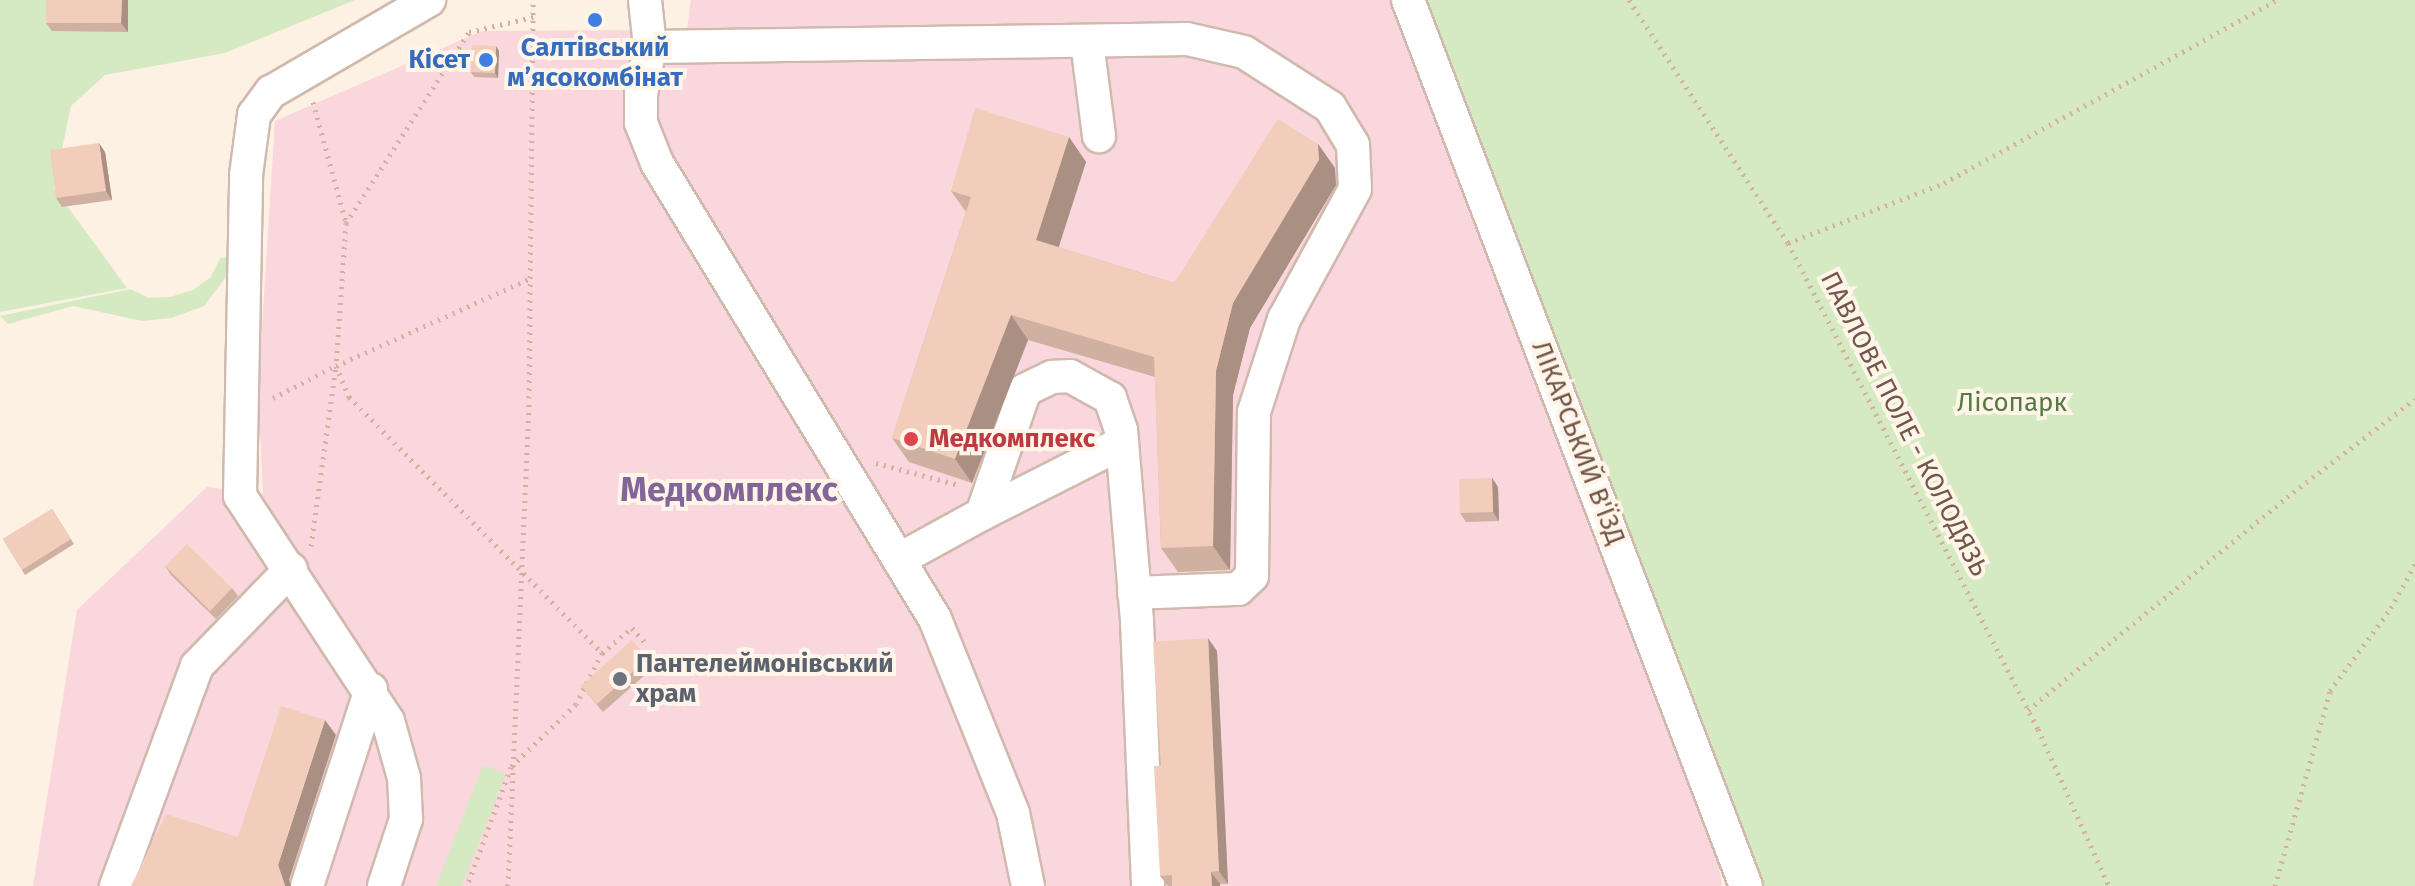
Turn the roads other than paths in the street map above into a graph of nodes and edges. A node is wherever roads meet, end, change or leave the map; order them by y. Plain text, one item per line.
1 (429, 0) edge
2 (645, 0) edge
3 (1408, 0) edge
4 (1087, 42) junction
5 (650, 47) junction
6 (1099, 136) dead end
7 (1122, 443) junction
8 (985, 504) junction
9 (900, 559) junction
10 (298, 580) junction
11 (1134, 593) junction
12 (371, 689) junction
13 (116, 886) edge
14 (307, 886) edge
15 (384, 886) edge
16 (1028, 886) edge
17 (1148, 886) edge
18 (1746, 886) edge

1 - 10 street
2 - 5 street
3 - 18 street, ЛІКАРСЬКИЙ В'ЇЗД
4 - 5 street
4 - 6 street
4 - 11 street
5 - 9 street
7 - 8 street
7 - 8 street
7 - 11 street
8 - 9 street
9 - 16 street
10 - 12 street
10 - 13 street
11 - 17 street
12 - 14 street
12 - 15 street

